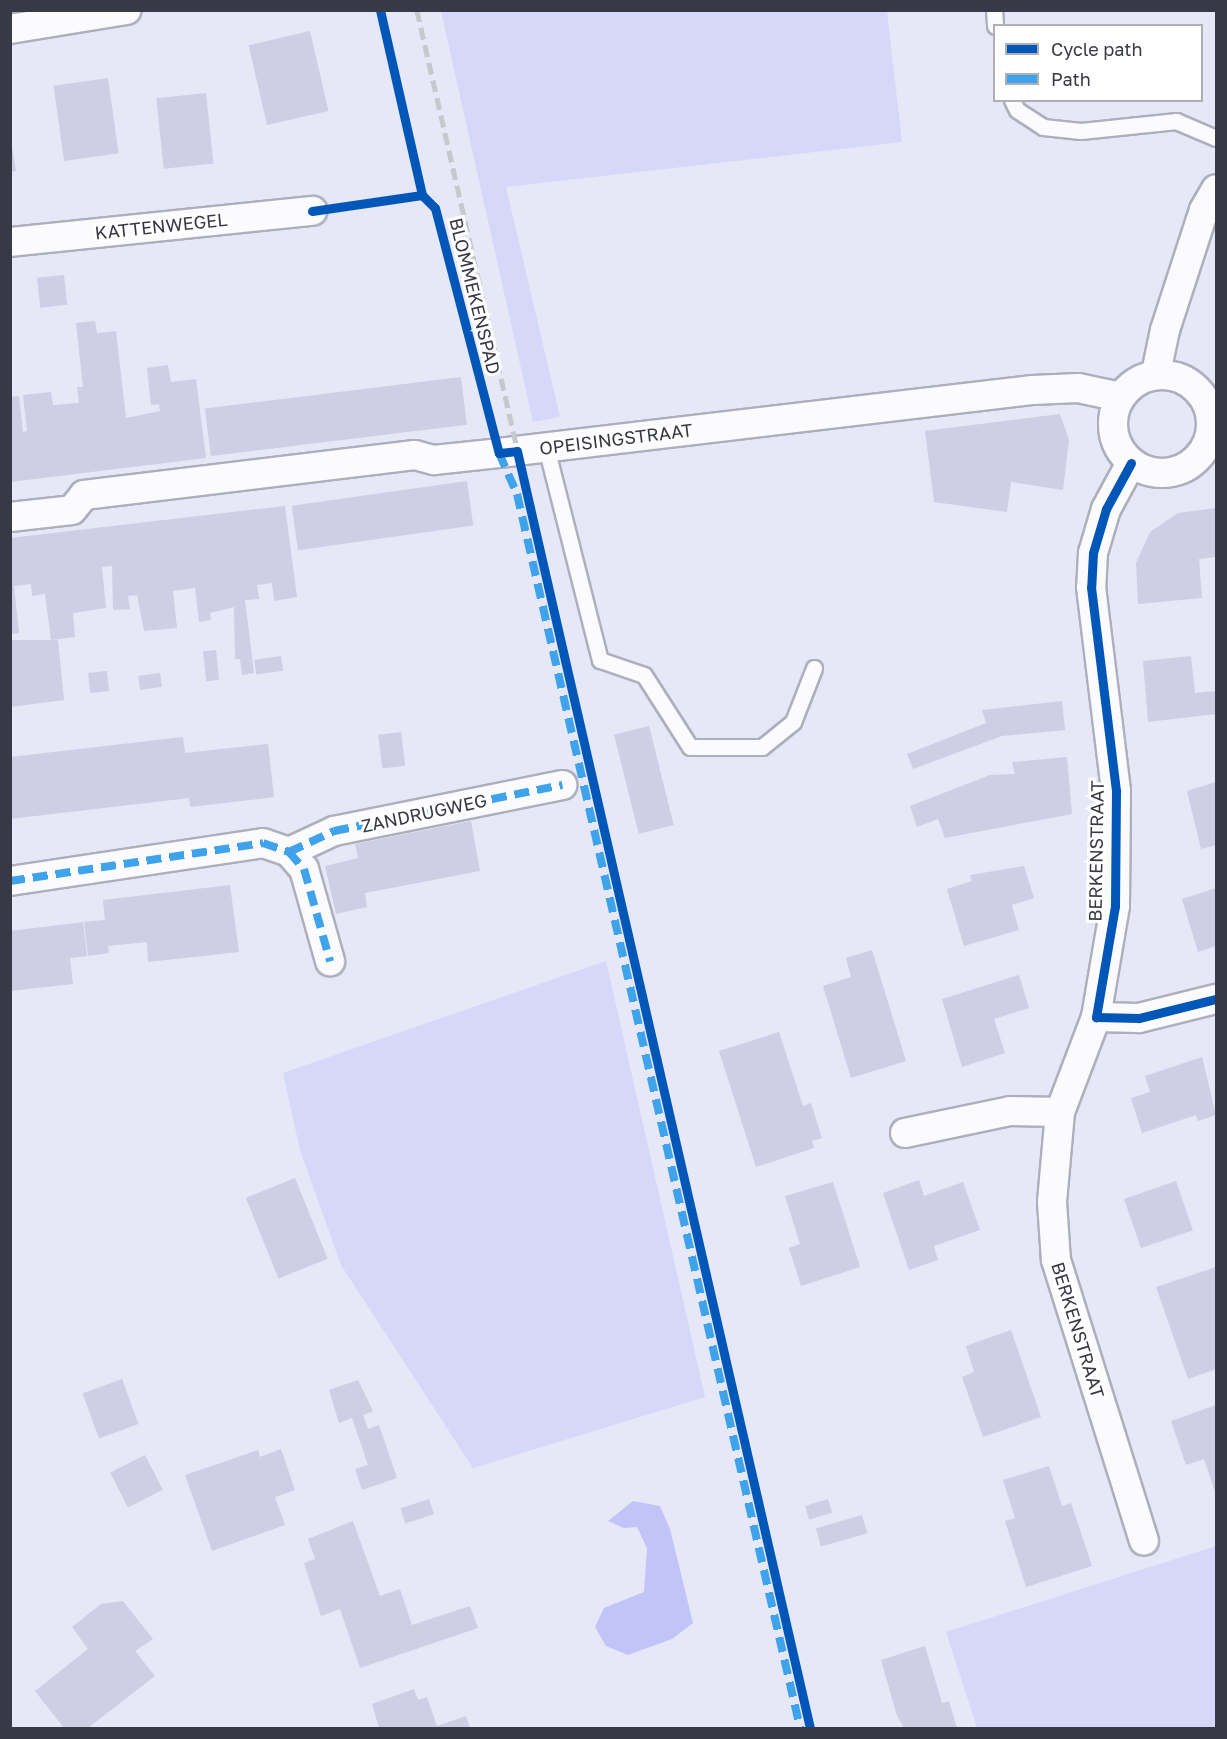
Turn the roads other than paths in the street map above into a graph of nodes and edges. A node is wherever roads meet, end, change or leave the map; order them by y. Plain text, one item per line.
1 (126, 10) edge
2 (10, 29) edge
3 (1013, 102) edge
4 (1216, 138) edge
5 (1216, 189) edge
6 (312, 211) dead end
7 (10, 242) edge
8 (1156, 373) junction
9 (1121, 397) junction
10 (1214, 431) edge
11 (546, 447) junction
12 (1131, 463) junction
13 (10, 517) edge
14 (814, 668) dead end
15 (562, 784) dead end
16 (289, 852) junction
17 (10, 881) edge
18 (330, 961) dead end
19 (1216, 999) edge
20 (1096, 1017) junction
21 (1060, 1112) junction
22 (905, 1133) dead end
23 (1144, 1541) dead end

1 - 2 street
3 - 4 lane
5 - 8 street
6 - 7 street, KATTENWEGEL
8 - 9 street
8 - 10 street
9 - 11 street, OPEISINGSTRAAT
9 - 12 street
10 - 12 street
11 - 13 street, OPEISINGSTRAAT
11 - 14 lane
12 - 20 street, BERKENSTRAAT
15 - 16 street, ZANDRUGWEG
16 - 17 street
16 - 18 street
19 - 20 street
20 - 21 street, BERKENSTRAAT
21 - 22 street
21 - 23 street, BERKENSTRAAT

